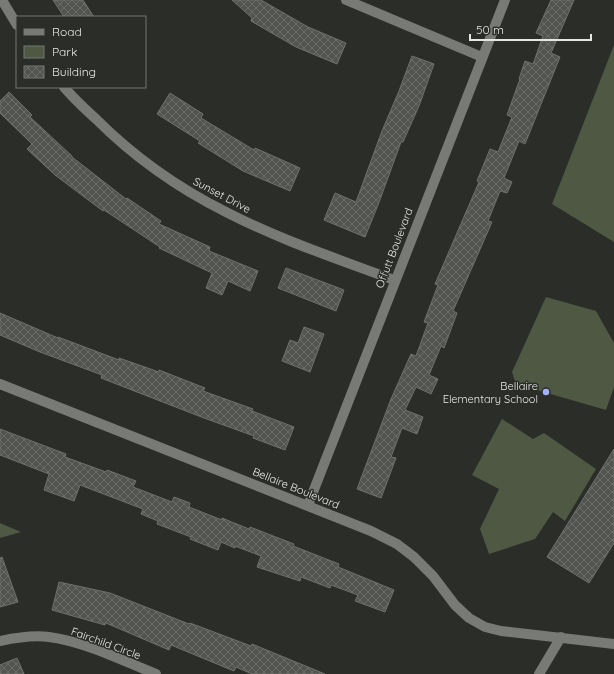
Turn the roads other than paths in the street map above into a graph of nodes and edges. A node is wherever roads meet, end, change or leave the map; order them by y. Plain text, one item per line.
1 (2, 0) edge
2 (346, 0) edge
3 (505, 0) edge
4 (16, 23) edge
5 (482, 57) junction
6 (65, 88) edge
7 (394, 280) junction
8 (0, 384) edge
9 (308, 505) junction
10 (561, 637) junction
11 (0, 641) edge
12 (614, 644) edge
13 (156, 674) edge
14 (539, 674) edge

1 - 4 street
2 - 5 street
3 - 5 street, Offutt Boulevard
5 - 7 street, Offutt Boulevard
6 - 7 street, Sunset Drive
7 - 9 street, Offutt Boulevard
8 - 9 street, Bellaire Boulevard
9 - 10 street, Bellaire Boulevard
10 - 12 street, Bellaire Boulevard
10 - 14 street
11 - 13 street, Fairchild Circle

